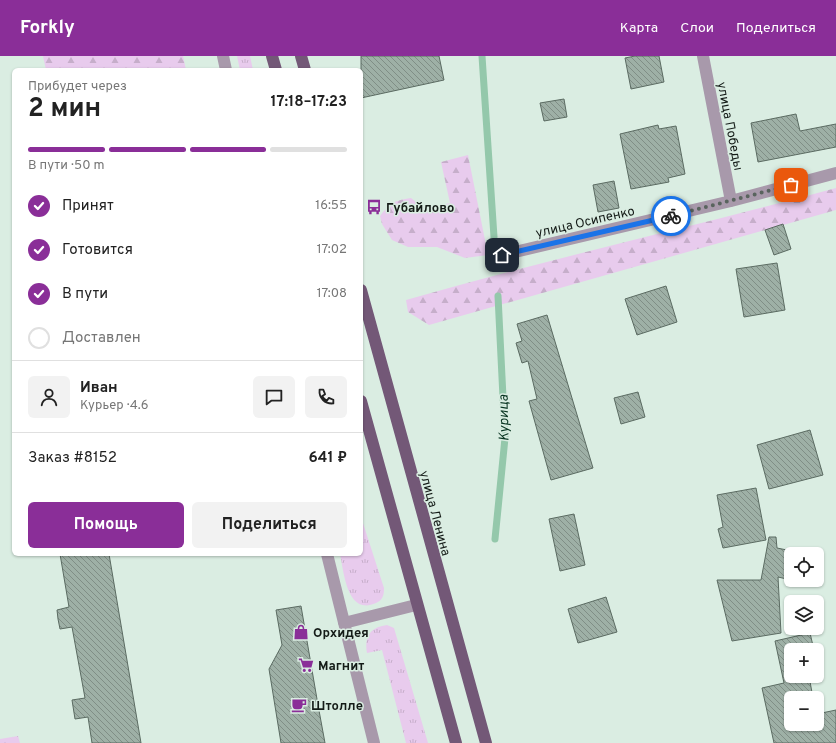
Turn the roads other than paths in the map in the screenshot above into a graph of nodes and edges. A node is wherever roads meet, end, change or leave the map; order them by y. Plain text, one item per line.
1 (224, 56) edge
2 (272, 56) edge
3 (301, 56) edge
4 (703, 56) edge
5 (226, 68) edge
6 (275, 68) edge
7 (304, 68) edge
8 (836, 173) edge
9 (731, 201) junction
10 (502, 255) dead end
11 (363, 297) edge
12 (363, 408) edge
13 (327, 556) edge
14 (416, 605) junction
15 (344, 623) junction
16 (374, 743) edge
17 (456, 743) edge
18 (486, 743) edge

1 - 5 street
2 - 6 main road
3 - 7 main road
4 - 9 street, улица Победы
8 - 9 street, улица Осипенко
9 - 10 street, улица Осипенко
11 - 18 main road, улица Ленина
12 - 14 main road
13 - 15 street
14 - 15 street
14 - 17 main road
15 - 16 street

